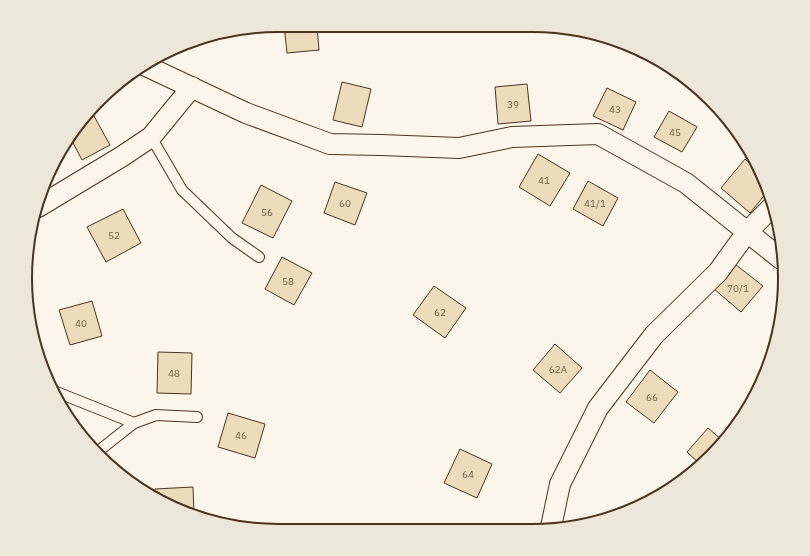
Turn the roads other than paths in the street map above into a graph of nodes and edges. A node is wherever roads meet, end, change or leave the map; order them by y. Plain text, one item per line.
1 (151, 67) edge
2 (192, 87) junction
3 (151, 137) junction
4 (43, 204) edge
5 (769, 210) edge
6 (747, 232) junction
7 (777, 256) edge
8 (259, 258) dead end
9 (61, 394) edge
10 (197, 417) dead end
11 (134, 424) junction
12 (101, 448) edge
13 (552, 523) edge

1 - 2 street
2 - 3 street
2 - 6 street
3 - 4 street
3 - 8 lane
5 - 6 street
6 - 7 street
6 - 13 street
9 - 11 lane
10 - 11 lane
11 - 12 lane

